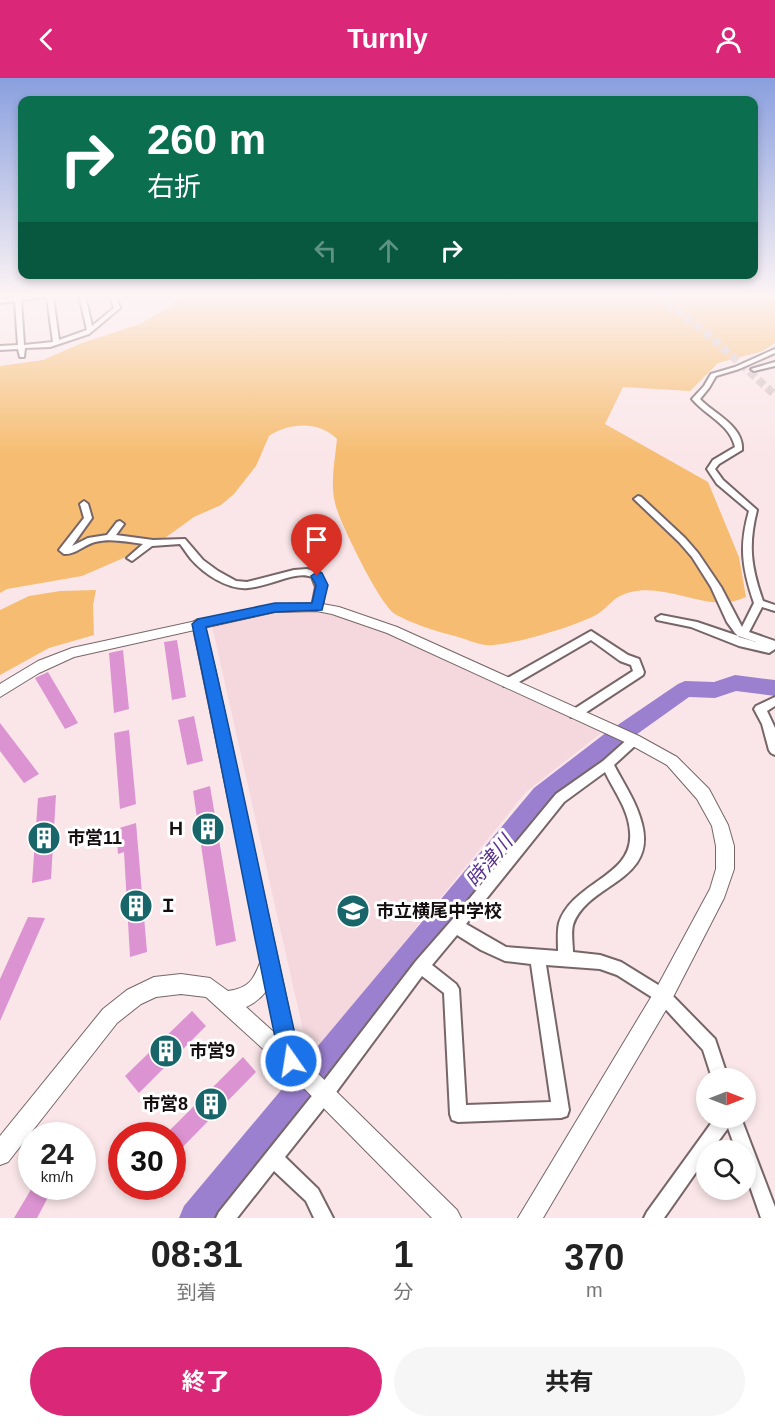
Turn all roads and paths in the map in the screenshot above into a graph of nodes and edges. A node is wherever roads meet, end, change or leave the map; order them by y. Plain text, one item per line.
1 (22, 348) edge
2 (775, 351) edge
3 (22, 356) dead end
4 (775, 364) edge
5 (754, 369) dead end
6 (638, 500) dead end
7 (84, 504) dead end
8 (120, 524) dead end
9 (110, 537) junction
10 (150, 543) junction
11 (132, 558) dead end
12 (759, 603) junction
13 (317, 607) junction
14 (775, 608) edge
15 (661, 618) dead end
16 (198, 624) junction
17 (743, 634) junction
18 (775, 645) edge
19 (775, 652) edge
20 (508, 683) junction
21 (0, 692) edge
22 (775, 701) edge
23 (575, 714) junction
24 (634, 740) junction
25 (775, 750) edge
26 (607, 764) junction
27 (456, 926) junction
28 (538, 958) junction
29 (566, 958) junction
30 (269, 965) junction
31 (421, 966) junction
32 (663, 996) junction
33 (226, 1001) junction
34 (291, 1061) junction
35 (717, 1068) edge
36 (325, 1094) junction
37 (718, 1128) edge
38 (0, 1154) edge
39 (273, 1157) junction
40 (756, 1180) edge
41 (225, 1218) edge
42 (324, 1218) edge
43 (449, 1218) edge
44 (530, 1218) edge
45 (653, 1218) edge
46 (770, 1218) edge

1 - 3 street
2 - 12 street
4 - 5 street
6 - 17 street
7 - 9 street
8 - 9 street
9 - 10 street
10 - 11 street
10 - 13 street
12 - 14 street
12 - 17 street
13 - 16 street
13 - 20 street
15 - 19 street
16 - 21 street
16 - 30 street
17 - 18 street
20 - 23 street
20 - 23 street
22 - 25 street
23 - 24 street
24 - 26 street
24 - 32 street
26 - 27 street
26 - 29 street
27 - 28 street
27 - 31 street
28 - 29 street
28 - 31 street
29 - 32 street
30 - 33 street
30 - 34 street
31 - 36 street
32 - 35 street
32 - 44 street
33 - 34 street
33 - 38 street
34 - 36 street
36 - 39 street
36 - 43 street
37 - 45 street
39 - 41 street
39 - 42 street
40 - 46 street

